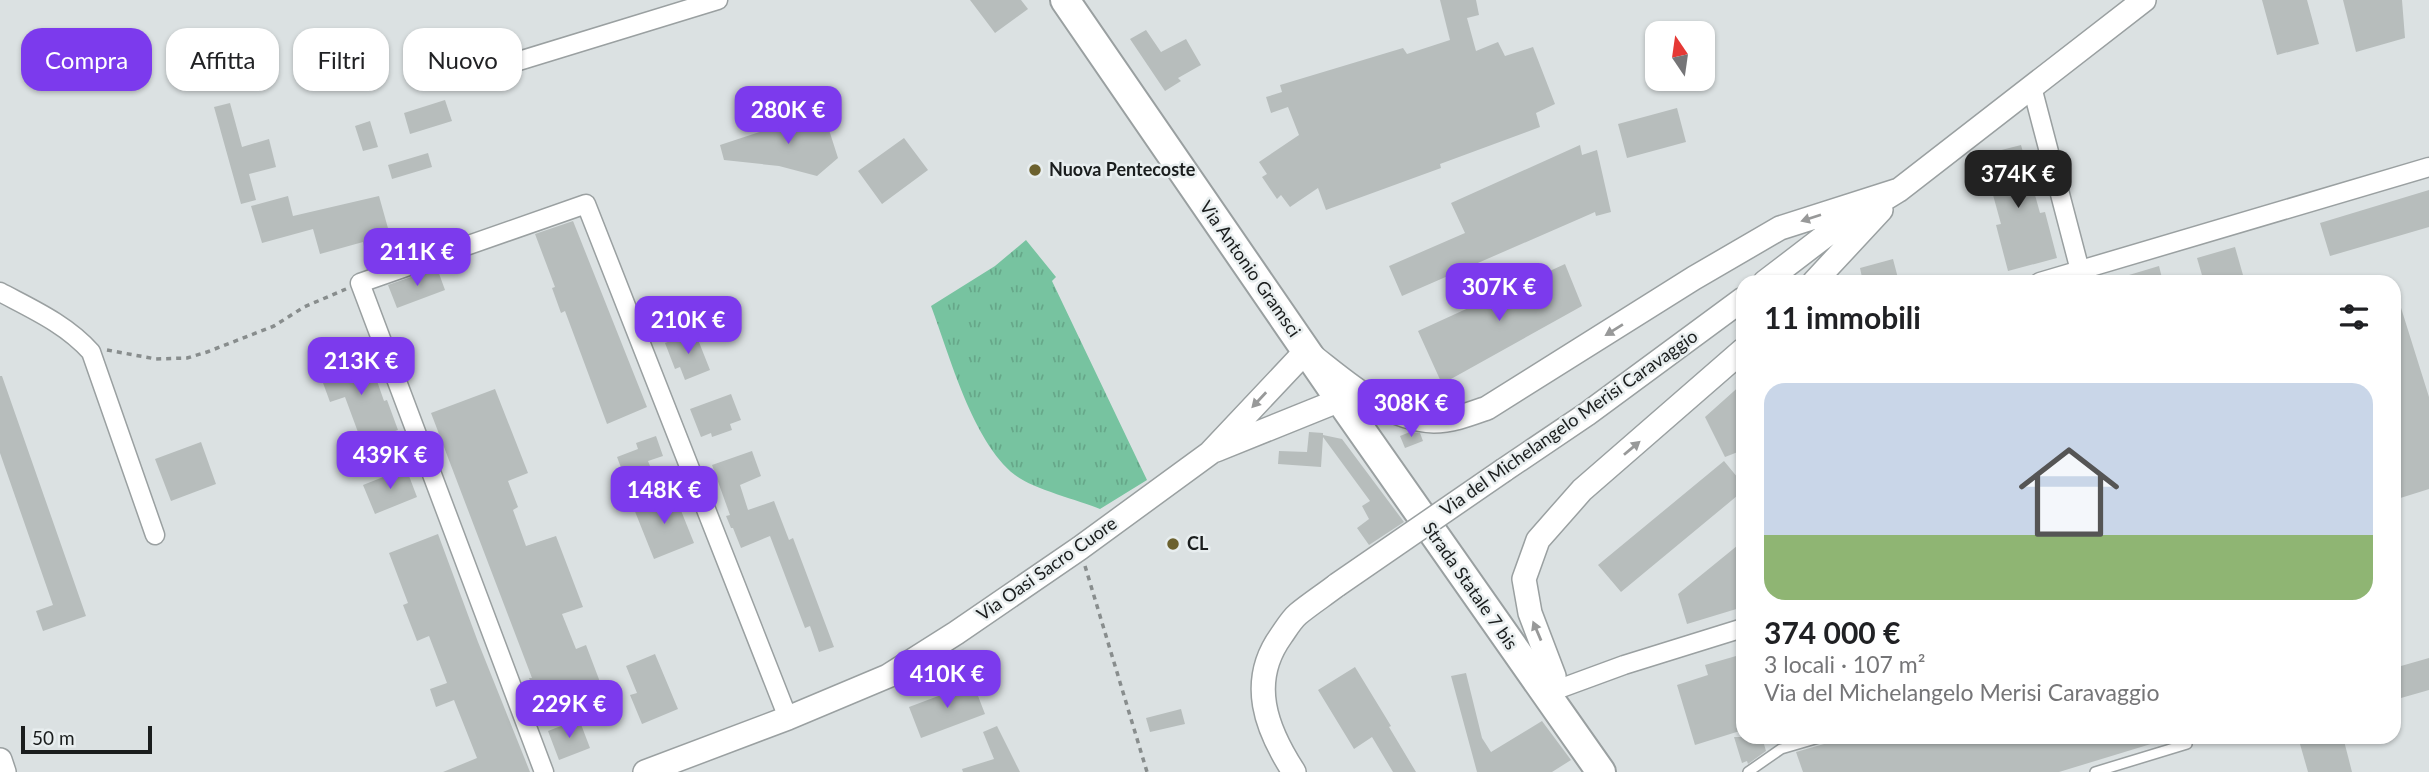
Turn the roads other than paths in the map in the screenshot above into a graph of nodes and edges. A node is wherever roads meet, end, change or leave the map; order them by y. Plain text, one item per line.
1 (718, 0) edge
2 (1065, 0) edge
3 (2144, 0) edge
4 (522, 60) edge
5 (2032, 87) junction
6 (2429, 167) edge
7 (1899, 190) junction
8 (1774, 275) edge
9 (1820, 275) edge
10 (2082, 275) edge
11 (2085, 275) edge
12 (0, 292) edge
13 (1736, 304) edge
14 (1306, 351) junction
15 (1736, 356) edge
16 (1340, 400) junction
17 (1210, 453) junction
18 (155, 535) dead end
19 (1736, 630) edge
20 (1545, 694) junction
21 (788, 718) junction
22 (1798, 744) edge
23 (2187, 744) edge
24 (0, 760) edge
25 (4, 772) edge
26 (544, 772) edge
27 (645, 772) edge
28 (1294, 772) edge
29 (1601, 772) edge
30 (1748, 772) edge
31 (2095, 772) edge

1 - 4 street
2 - 14 main road, Via Antonio Gramsci
3 - 5 street
5 - 7 street
5 - 10 street
6 - 11 street
7 - 8 street
7 - 9 street
7 -> 14 street
12 - 18 street
13 - 28 street, Via del Michelangelo Merisi Caravaggio, bridge
14 - 16 main road, Via Antonio Gramsci
14 -> 17 street, Via Oasi Sacro Cuore
20 -> 15 street
16 - 17 street, Via Oasi Sacro Cuore
16 - 20 main road, Strada Statale 7 bis
17 - 21 street, Via Oasi Sacro Cuore
19 - 20 street
20 - 29 main road, Strada Statale 7 bis
21 - 26 street
21 - 27 street, Via Oasi Sacro Cuore
22 - 30 lane
23 - 31 lane
24 - 25 street

